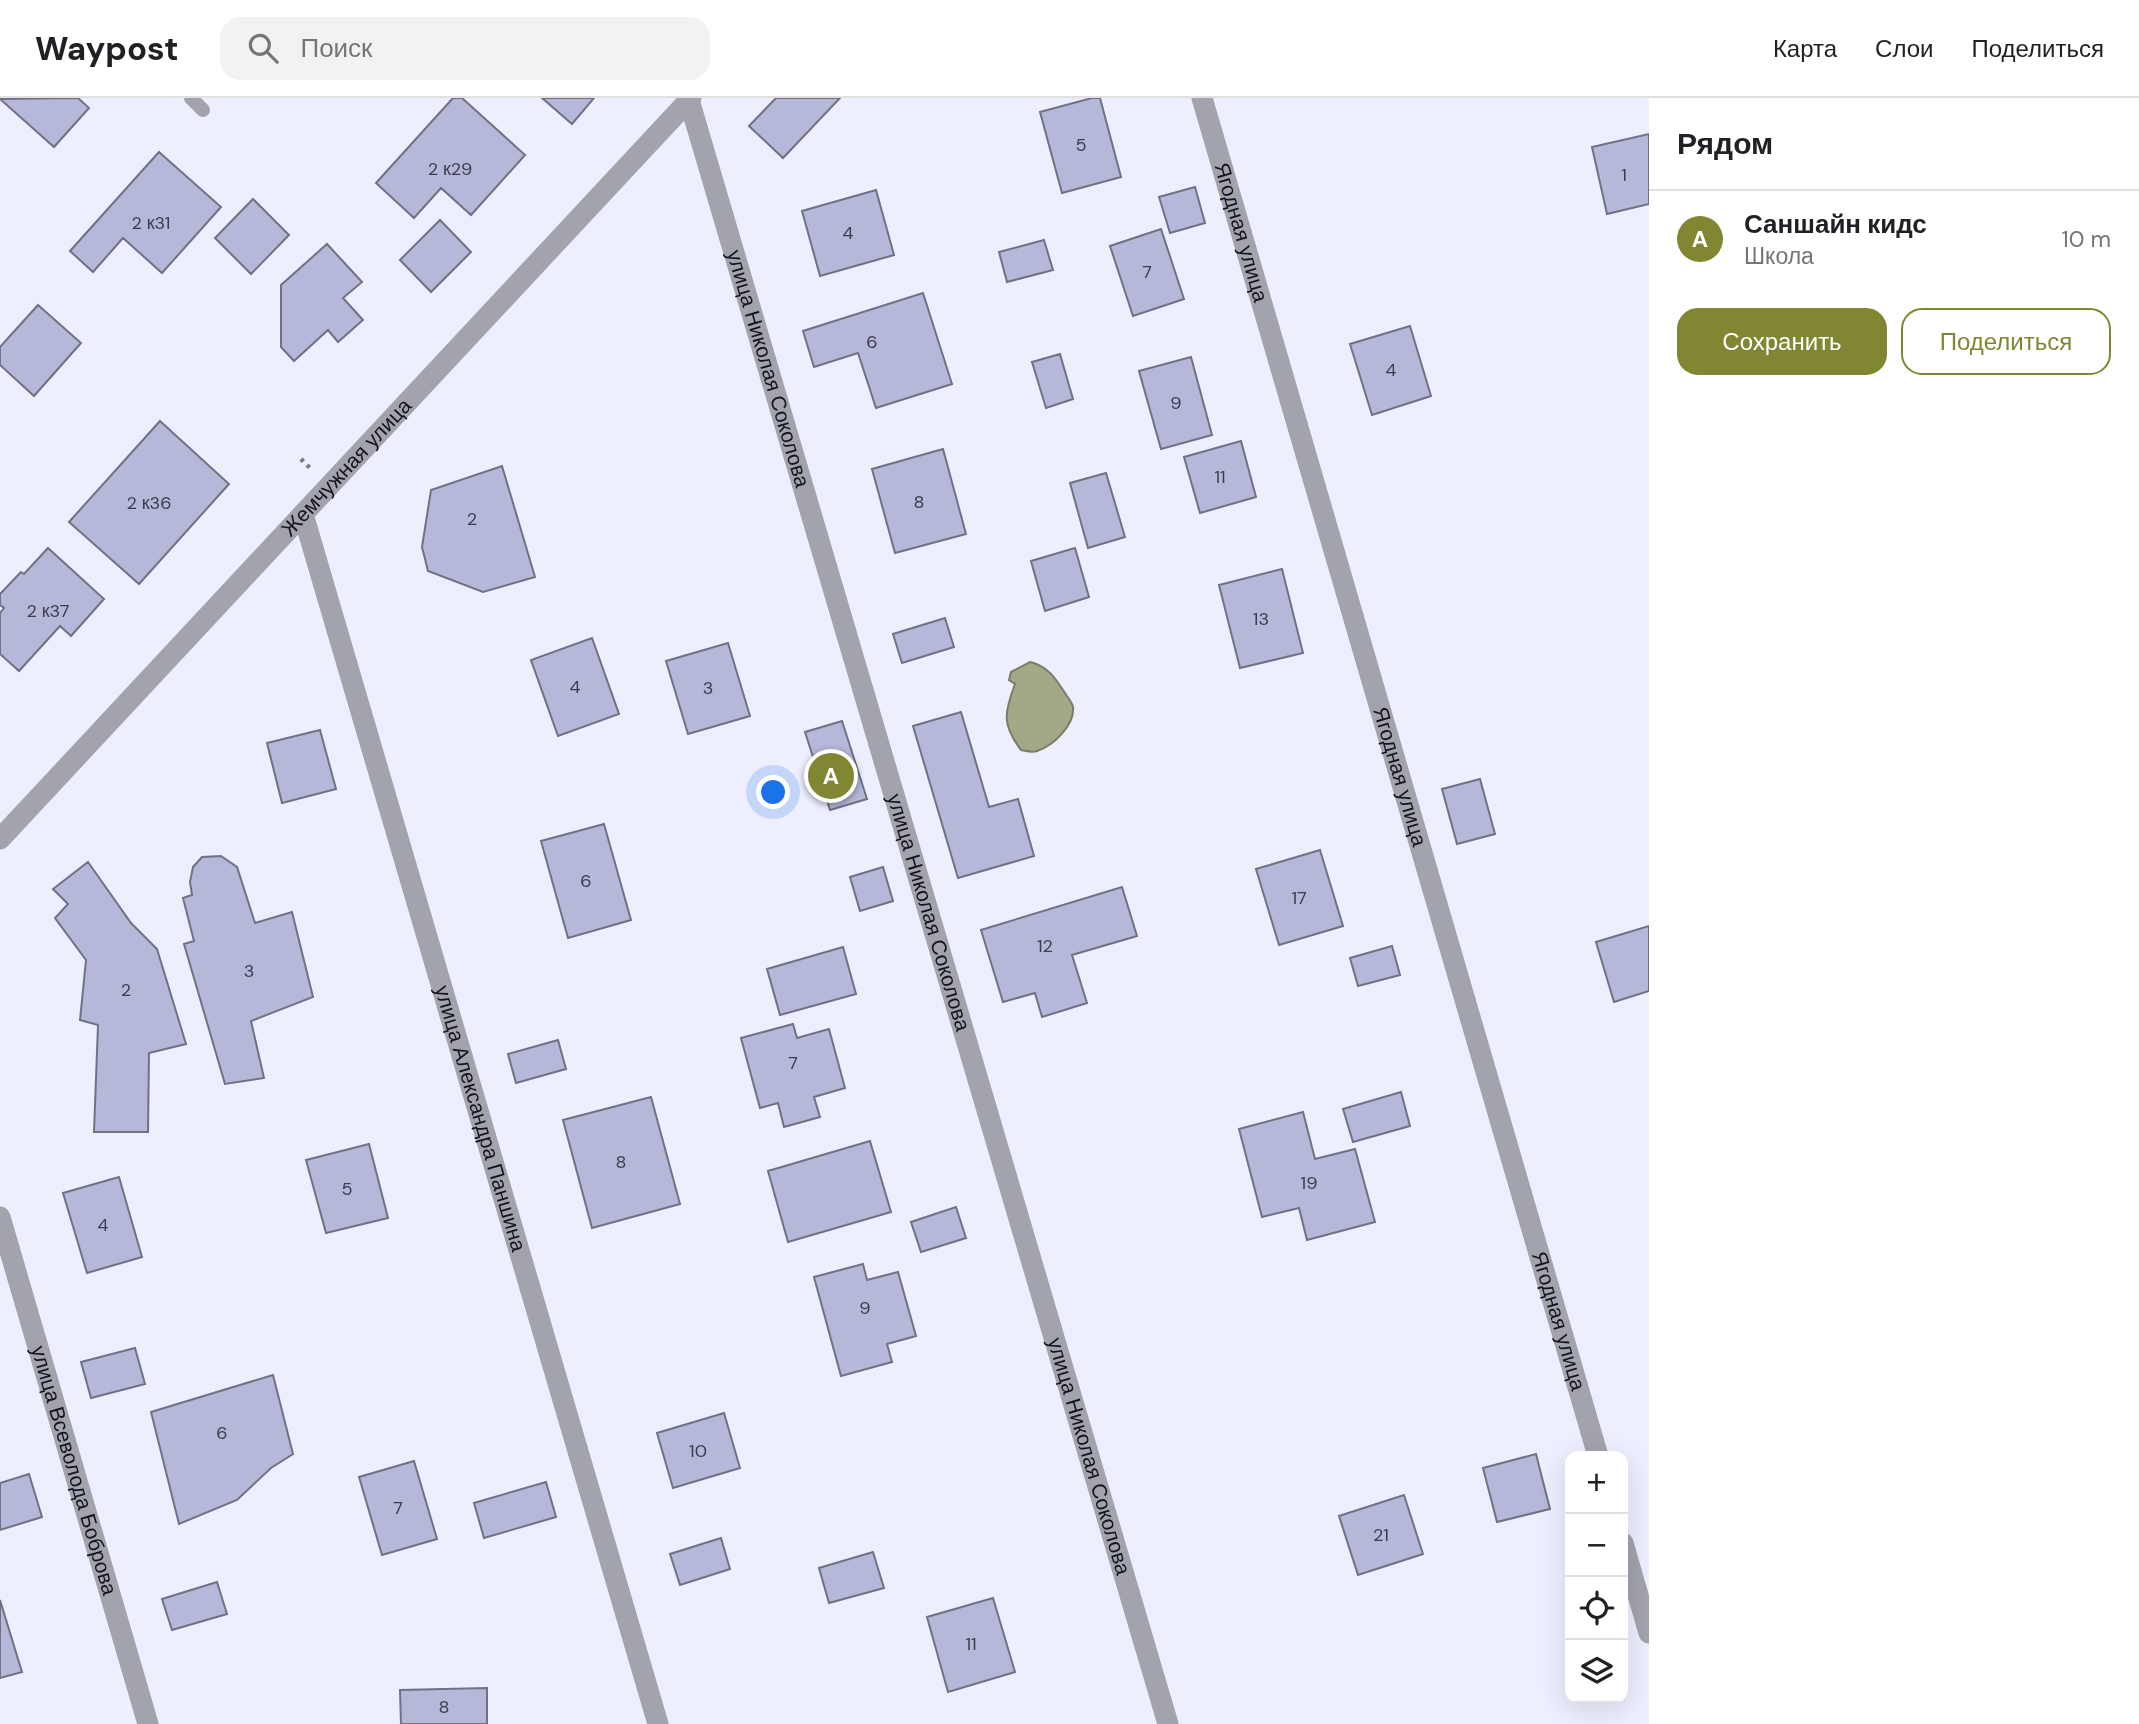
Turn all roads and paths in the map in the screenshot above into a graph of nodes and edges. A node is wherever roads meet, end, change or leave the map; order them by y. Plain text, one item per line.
1 (191, 98) edge
2 (1202, 98) edge
3 (690, 99) edge
4 (203, 110) dead end
5 (303, 514) junction
6 (0, 839) edge
7 (0, 1217) edge
8 (1597, 1451) edge
9 (1628, 1560) edge
10 (1649, 1633) edge
11 (148, 1724) edge
12 (658, 1724) edge
13 (1168, 1724) edge

1 - 4 lane
2 - 8 street, Ягодная улица
3 - 5 street, Жемчужная улица
3 - 13 street, улица Николая Соколова
5 - 6 street, Жемчужная улица
5 - 12 street, улица Александра Паншина
7 - 11 street, улица Всеволода Боброва
9 - 10 street

